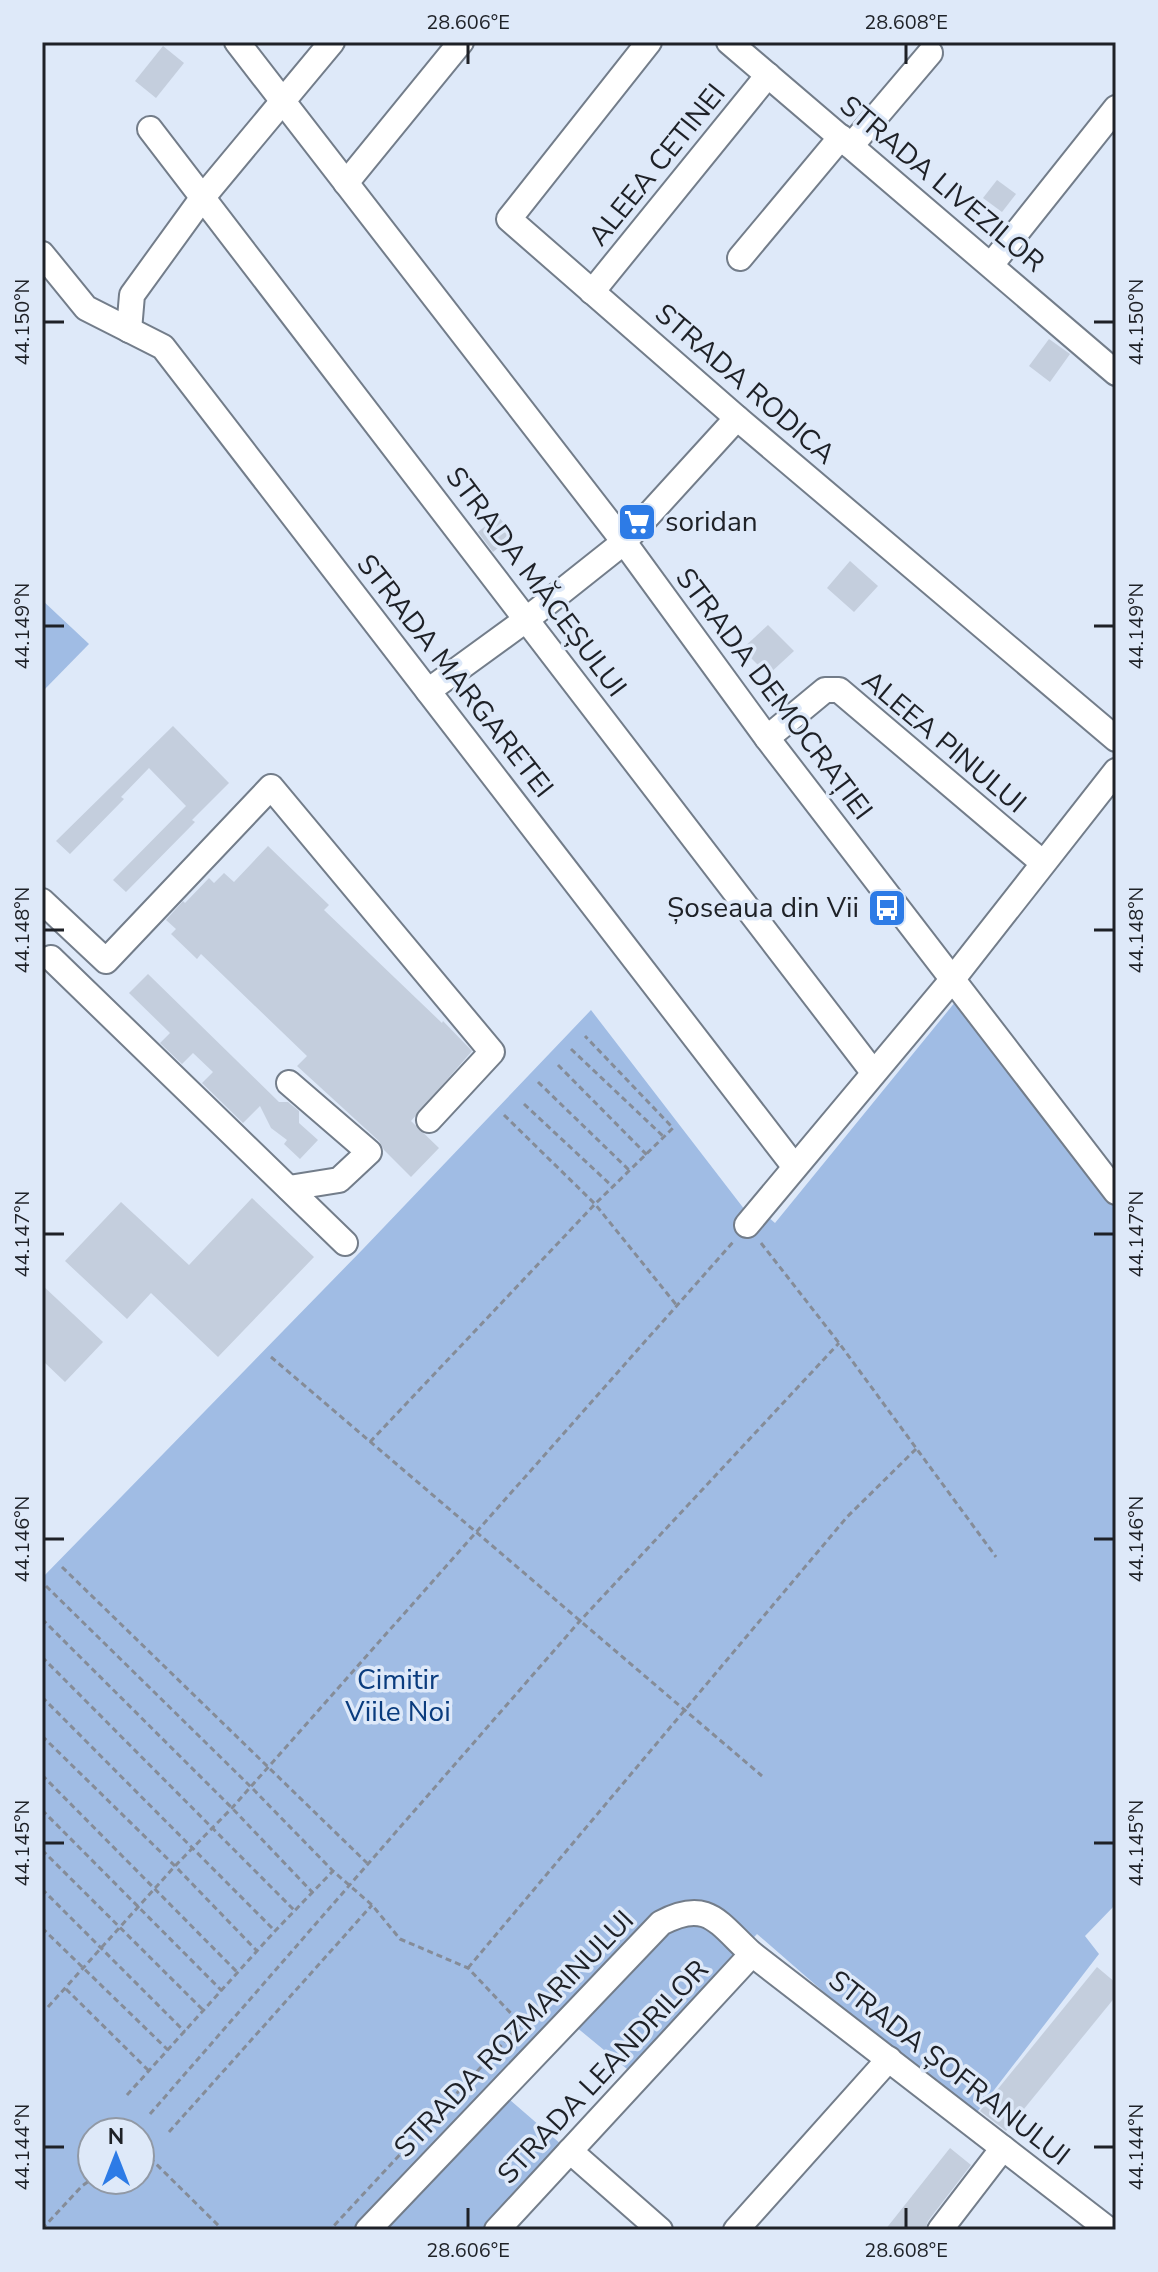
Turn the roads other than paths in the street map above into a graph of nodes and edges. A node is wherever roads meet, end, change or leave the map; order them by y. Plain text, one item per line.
1 (237, 42) edge
2 (332, 42) edge
3 (461, 42) edge
4 (649, 42) edge
5 (729, 42) edge
6 (930, 53) dead end
7 (768, 75) junction
8 (282, 100) junction
9 (1116, 108) edge
10 (150, 129) dead end
11 (846, 142) junction
12 (346, 183) junction
13 (203, 197) junction
14 (42, 254) edge
15 (740, 258) dead end
16 (991, 265) junction
17 (592, 292) junction
18 (129, 330) junction
19 (1116, 373) edge
20 (737, 418) junction
21 (624, 542) junction
22 (527, 619) junction
23 (428, 691) junction
24 (767, 738) junction
25 (1116, 739) edge
26 (1116, 771) edge
27 (1043, 863) junction
28 (42, 901) edge
29 (75, 932) junction
30 (46, 962) edge
31 (952, 980) junction
32 (873, 1072) junction
33 (289, 1083) dead end
34 (429, 1120) dead end
35 (794, 1166) junction
36 (289, 1188) junction
37 (1116, 1192) edge
38 (747, 1225) road end
39 (345, 1243) dead end
40 (752, 1954) junction
41 (889, 2059) junction
42 (1003, 2148) junction
43 (570, 2151) junction
44 (368, 2230) edge
45 (497, 2230) edge
46 (660, 2230) edge
47 (736, 2230) edge
48 (940, 2230) edge
49 (1109, 2230) edge

1 - 8 street, STRADA DEMOCRAȚIEI
2 - 8 street
3 - 12 street
4 - 17 street, STRADA RODICA
5 - 7 street, STRADA LIVEZILOR
6 - 11 street
7 - 11 street, STRADA LIVEZILOR
7 - 17 street, ALEEA CETINEI
8 - 12 street, STRADA DEMOCRAȚIEI
8 - 13 street
9 - 16 street
10 - 13 street, STRADA MĂCEȘULUI
11 - 15 street
11 - 16 street, STRADA LIVEZILOR
12 - 21 street, STRADA DEMOCRAȚIEI
13 - 18 street
13 - 22 street, STRADA MĂCEȘULUI
14 - 18 street, STRADA MARGARETEI
16 - 19 street, STRADA LIVEZILOR
17 - 20 street, STRADA RODICA
18 - 23 street, STRADA MARGARETEI
20 - 21 street
20 - 25 street, STRADA RODICA
21 - 22 street
21 - 24 street, STRADA DEMOCRAȚIEI
22 - 23 street
22 - 32 street, STRADA MĂCEȘULUI
23 - 35 street, STRADA MARGARETEI
24 - 27 street, ALEEA PINULUI
24 - 31 street, STRADA DEMOCRAȚIEI
26 - 27 street
27 - 31 street
28 - 29 street
29 - 30 street
29 - 34 street
30 - 36 street
31 - 32 street
31 - 37 street, STRADA DEMOCRAȚIEI
32 - 35 street
33 - 36 street
35 - 38 street
36 - 39 street
40 - 41 street, STRADA ȘOFRANULUI
40 - 43 street, STRADA LEANDRILOR
40 - 44 street, STRADA ROZMARINULUI
41 - 42 street, STRADA ȘOFRANULUI
41 - 47 street
42 - 48 street
42 - 49 street, STRADA ȘOFRANULUI
43 - 45 street, STRADA LEANDRILOR
43 - 46 street

